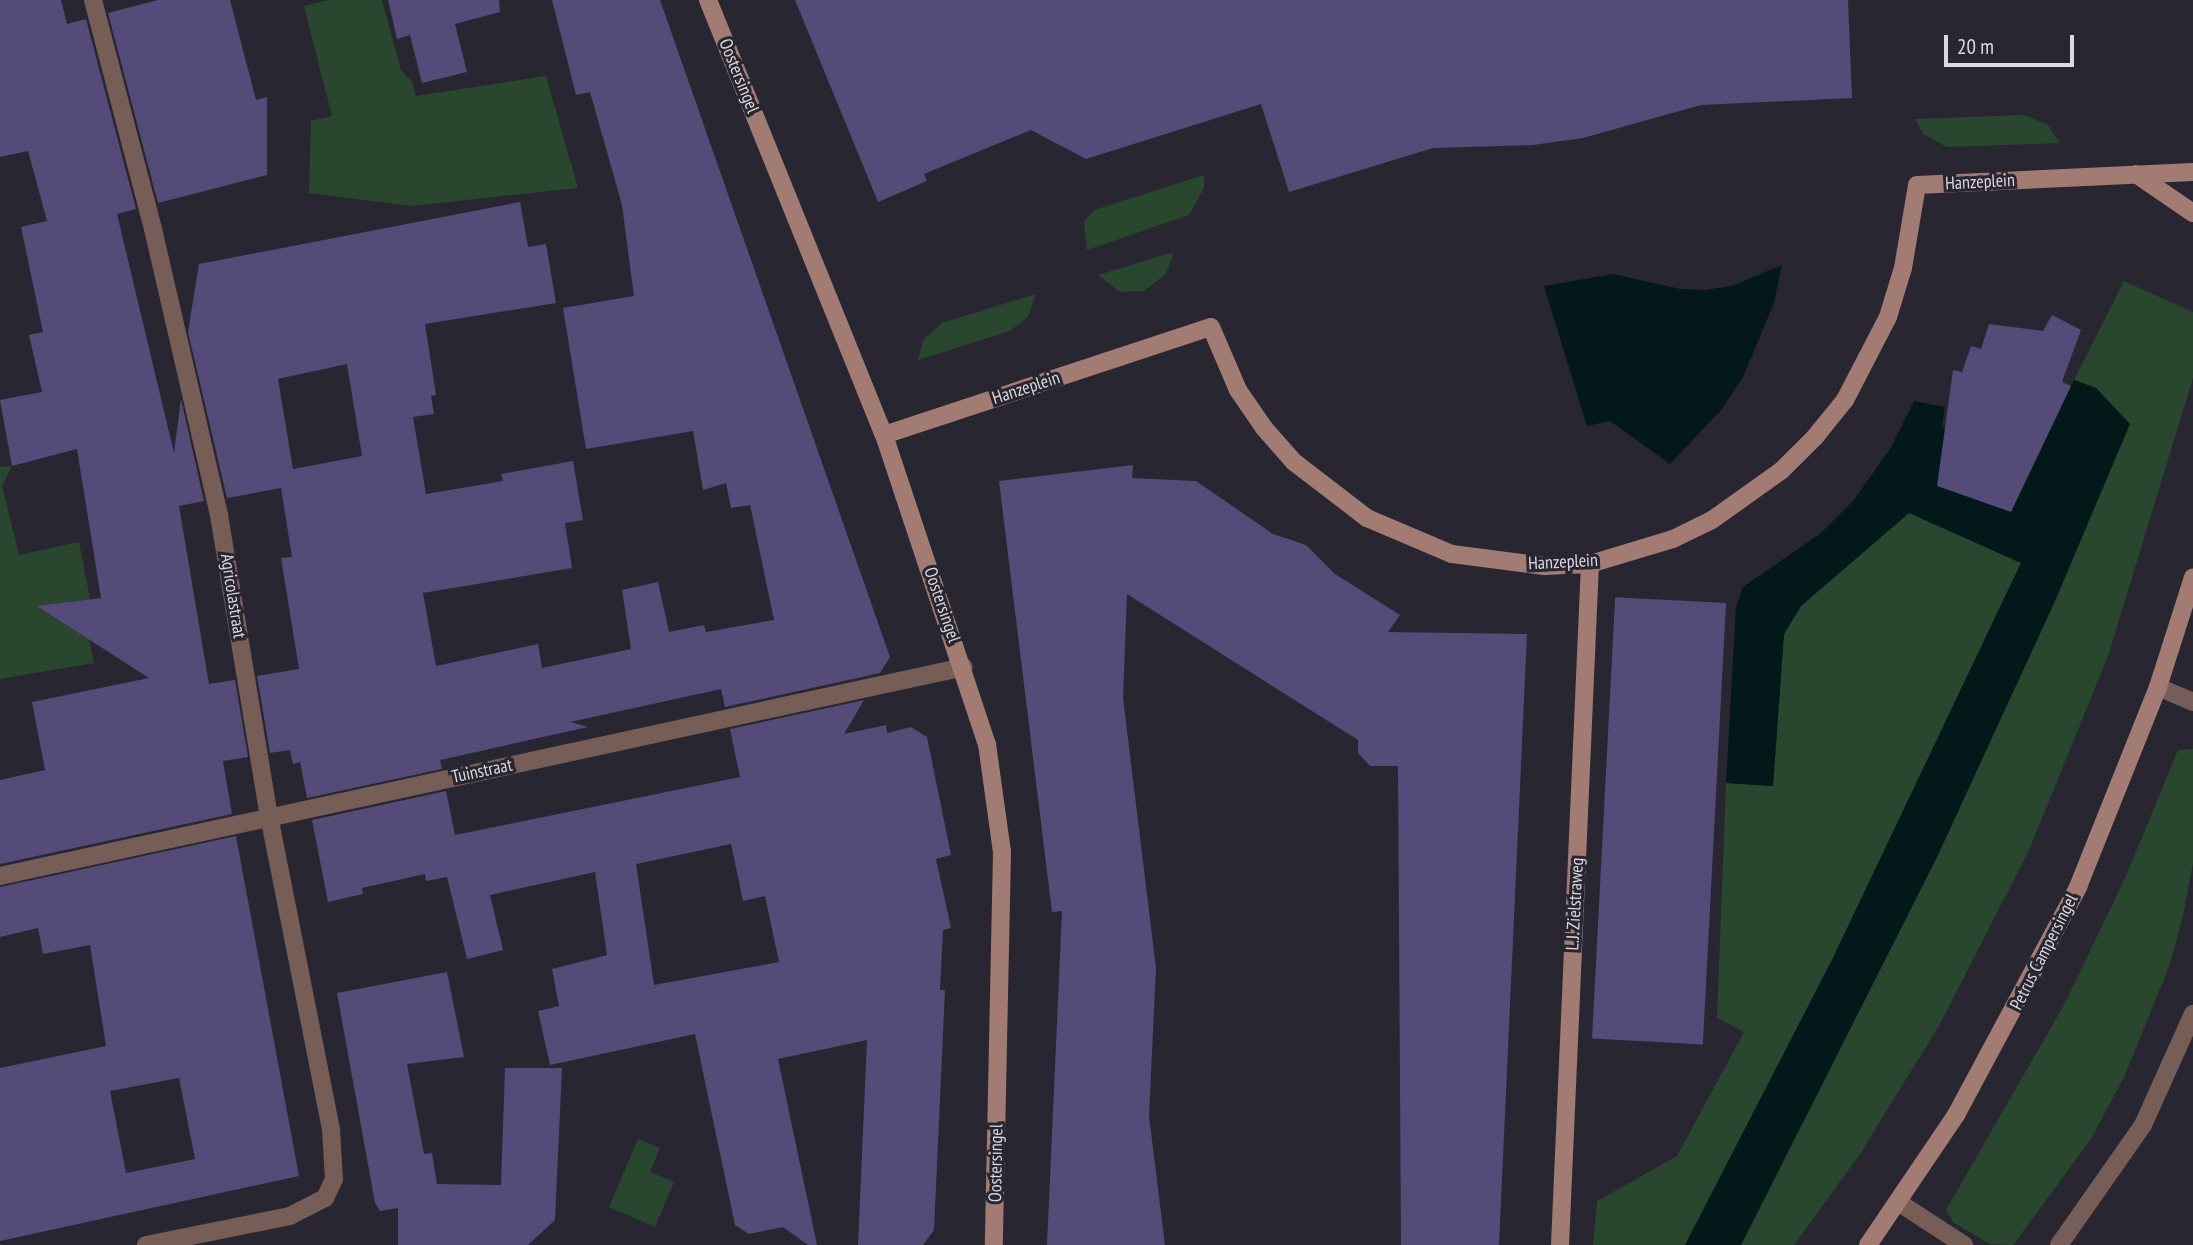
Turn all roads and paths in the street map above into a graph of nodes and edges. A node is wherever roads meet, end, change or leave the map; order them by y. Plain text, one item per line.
1 (93, 0) edge
2 (708, 0) edge
3 (2193, 172) edge
4 (2136, 174) junction
5 (2193, 213) edge
6 (884, 435) junction
7 (1590, 564) junction
8 (2193, 577) edge
9 (964, 667) junction
10 (2158, 687) junction
11 (2193, 702) edge
12 (269, 816) junction
13 (0, 876) edge
14 (2193, 1014) edge
15 (1898, 1202) junction
16 (146, 1245) edge
17 (994, 1245) edge
18 (1560, 1245) edge
19 (1868, 1245) edge
20 (1964, 1245) edge
21 (2059, 1245) edge

1 - 12 street, Agricolastraat
2 - 6 street, Oostersingel
3 - 4 street, Hanzeplein
4 - 5 street
4 - 7 street, Hanzeplein
6 - 7 street, Hanzeplein
6 - 9 street, Oostersingel
7 - 18 street, L.J. Zielstraweg
8 - 10 street, Petrus Campersingel
9 - 12 street, Tuinstraat
9 - 17 street, Oostersingel
10 - 11 street
10 - 15 street, Petrus Campersingel
12 - 13 street, Tuinstraat
12 - 16 street, Agricolastraat
14 - 21 street
15 - 19 street, Petrus Campersingel
15 - 20 street

